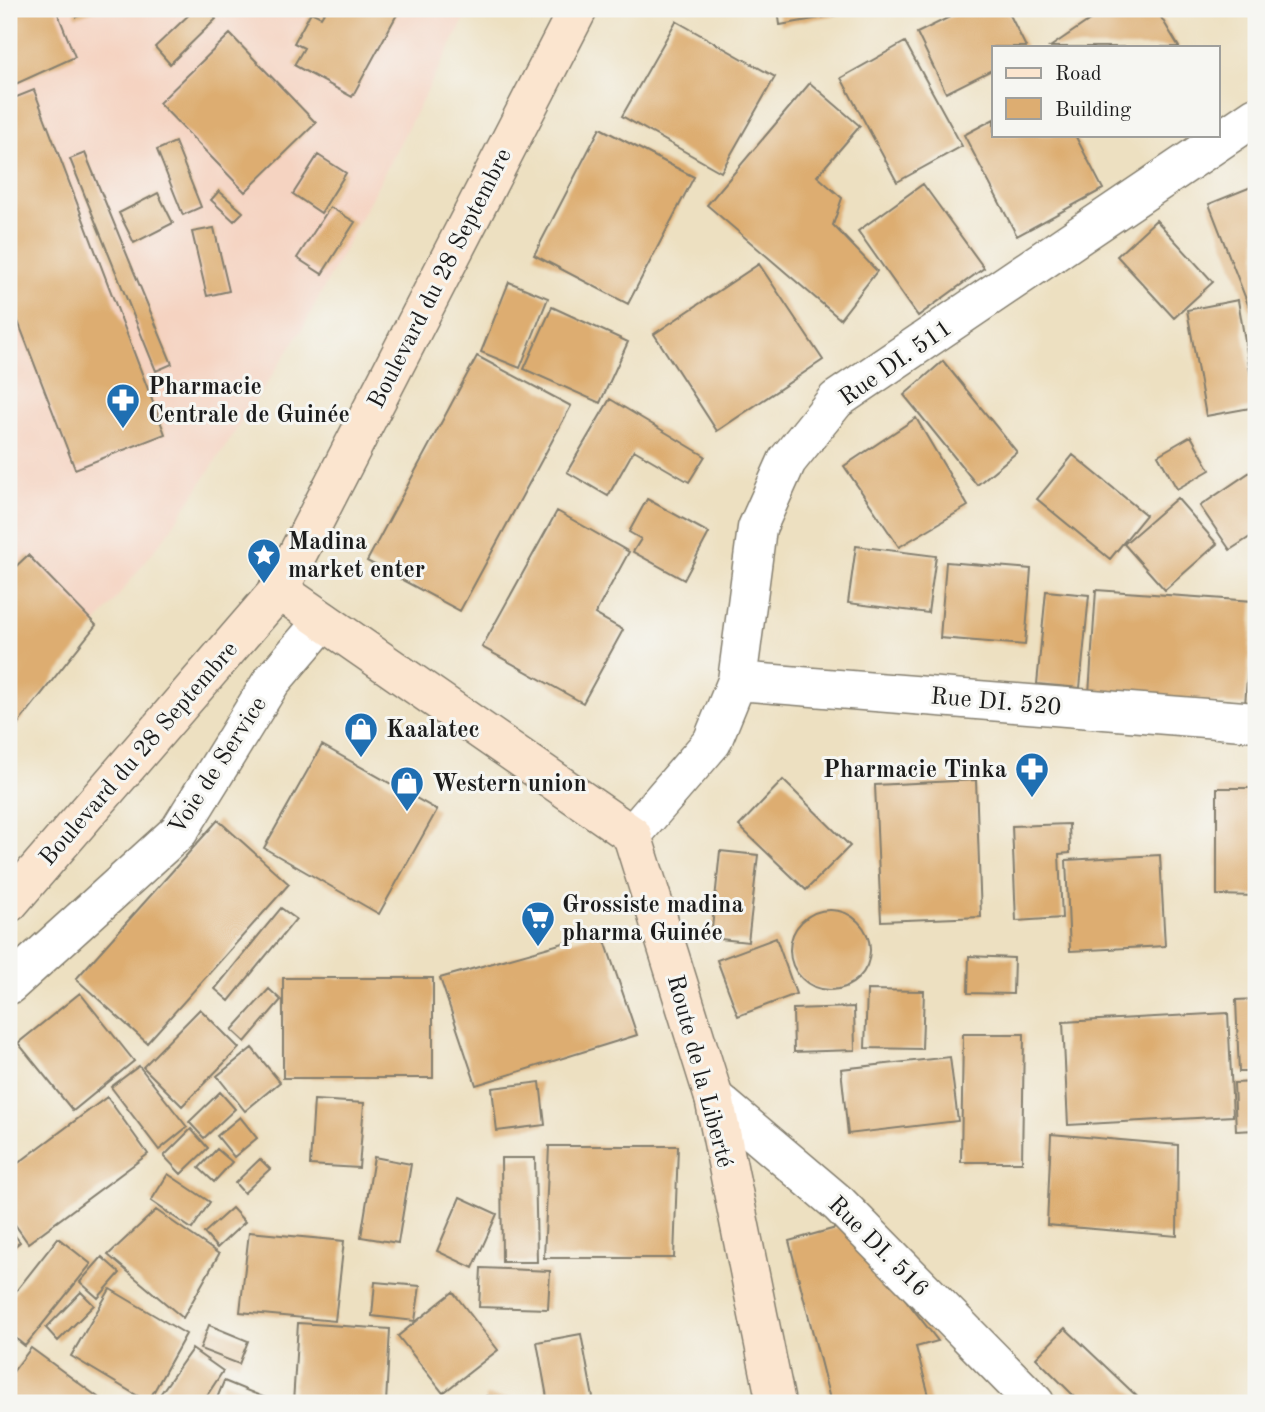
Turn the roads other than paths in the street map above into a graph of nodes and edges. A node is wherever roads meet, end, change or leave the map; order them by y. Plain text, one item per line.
1 (578, 9) edge
2 (1256, 116) edge
3 (279, 590) junction
4 (323, 621) junction
5 (737, 681) junction
6 (1256, 722) edge
7 (632, 835) junction
8 (9, 903) edge
9 (9, 985) edge
10 (714, 1098) junction
11 (776, 1403) edge
12 (1035, 1403) edge

1 - 3 main road, Boulevard du 28 Septembre
2 - 5 street, Rue DI. 511
3 - 4 main road
3 - 8 main road, Boulevard du 28 Septembre
4 - 7 main road
4 - 9 street, Voie de Service
5 - 6 street, Rue DI. 520
5 - 7 street, Rue DI. 511
7 - 10 main road, Route de la Liberté
10 - 11 main road, Route de la Liberté
10 - 12 street, Rue DI. 516

